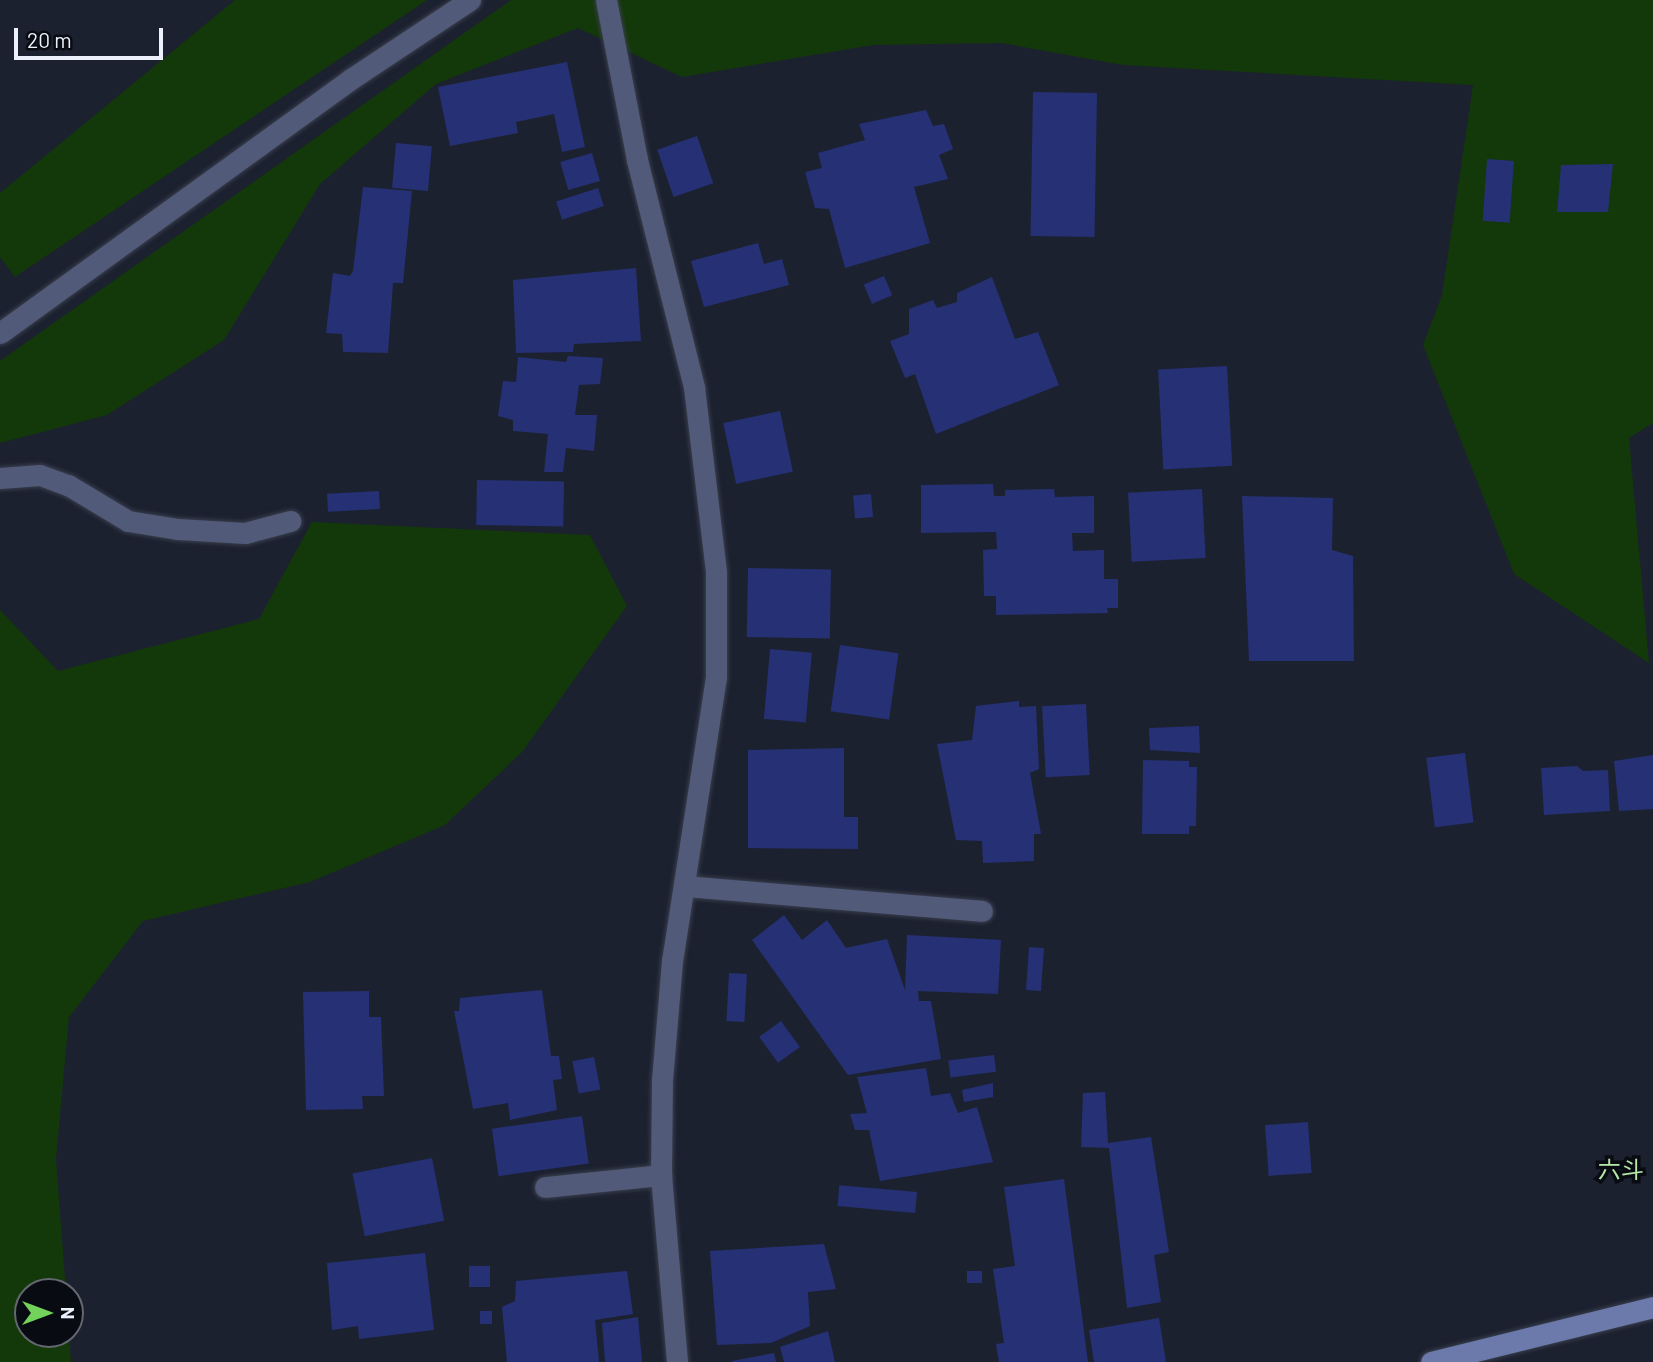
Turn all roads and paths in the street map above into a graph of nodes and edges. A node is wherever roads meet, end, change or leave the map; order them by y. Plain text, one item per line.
1 (470, 0) edge
2 (606, 0) edge
3 (0, 332) edge
4 (0, 478) edge
5 (289, 521) dead end
6 (685, 886) junction
7 (982, 911) dead end
8 (661, 1175) junction
9 (545, 1188) dead end
10 (1653, 1307) edge
11 (677, 1362) edge
12 (1431, 1362) edge

1 - 3 street
2 - 6 street
4 - 5 street
6 - 7 street
6 - 8 street
8 - 9 street
8 - 11 street
10 - 12 street

